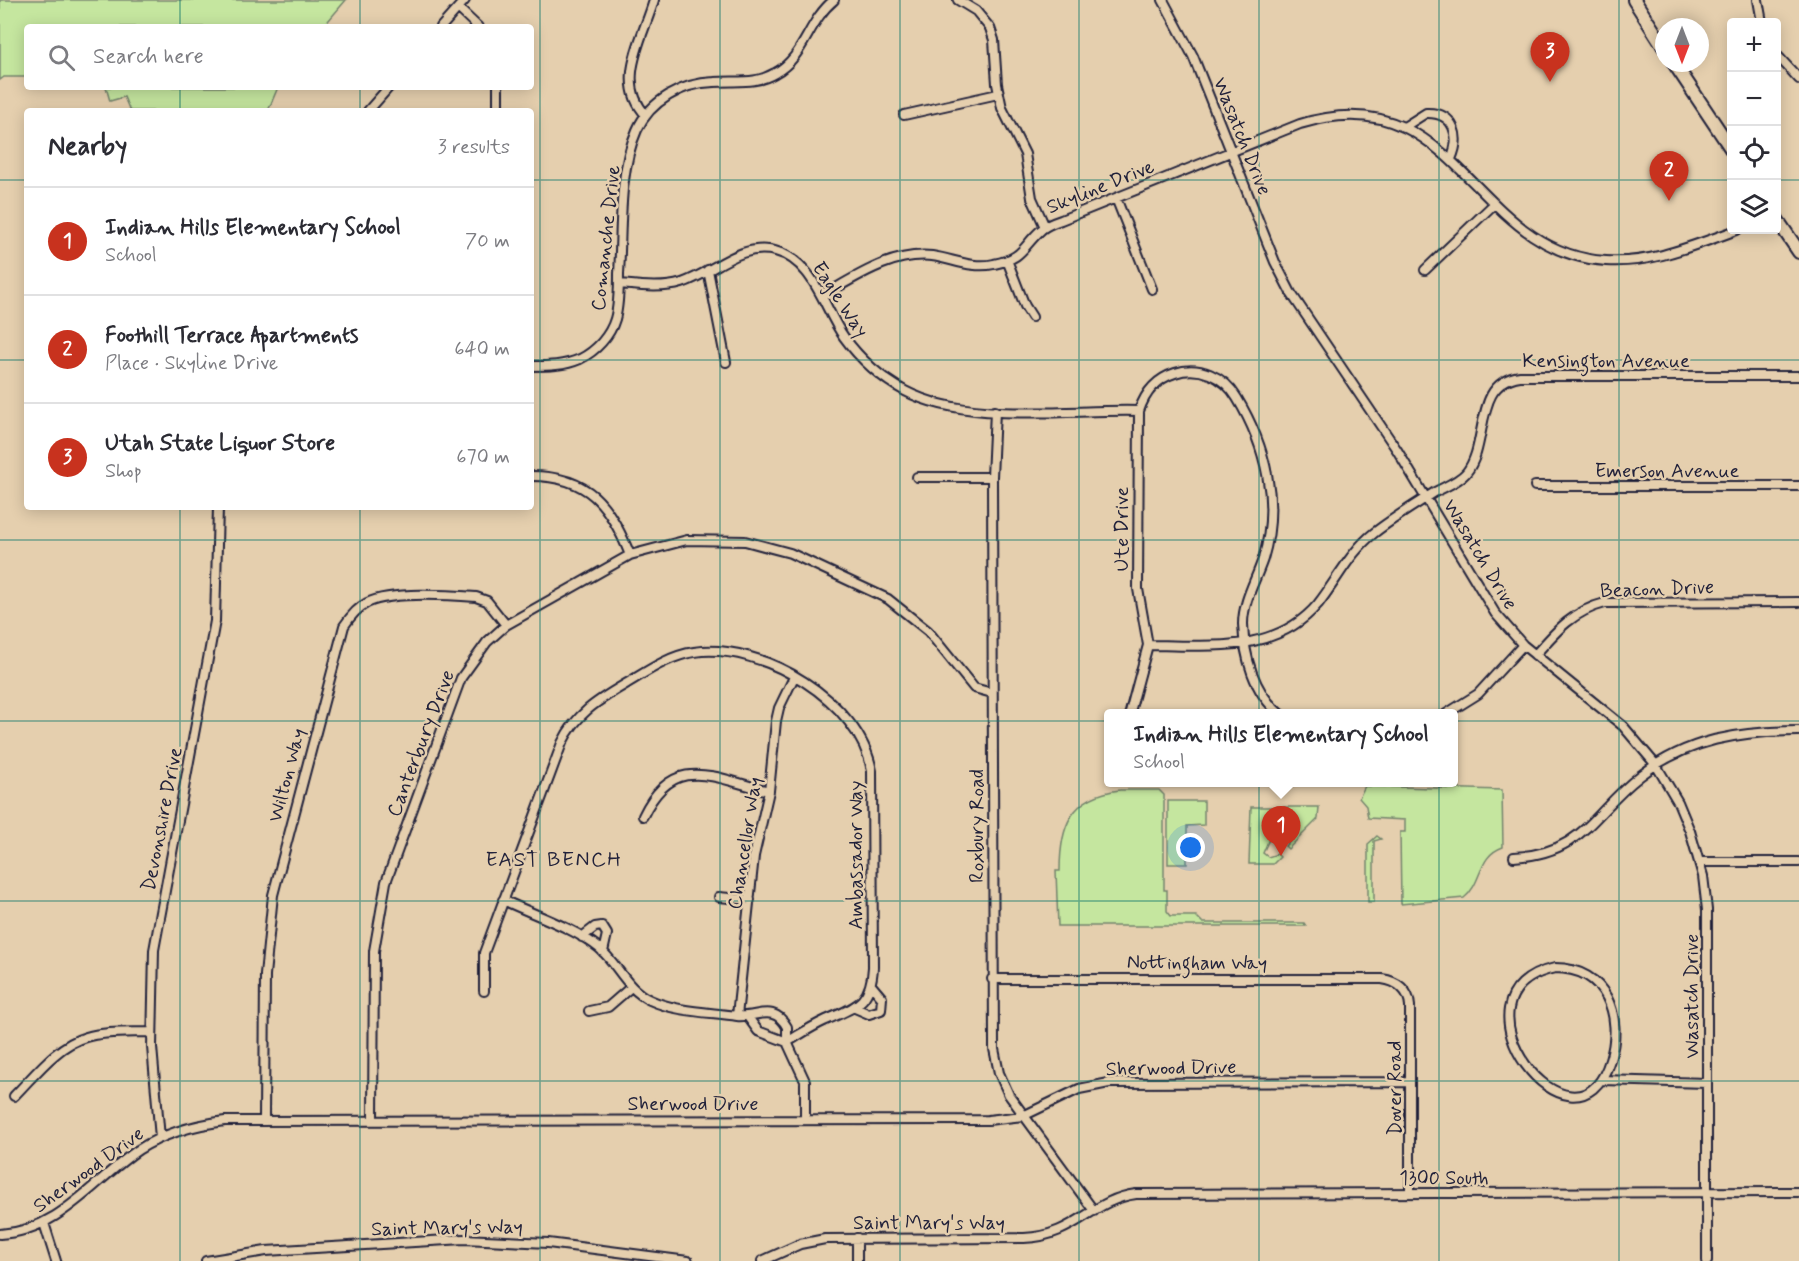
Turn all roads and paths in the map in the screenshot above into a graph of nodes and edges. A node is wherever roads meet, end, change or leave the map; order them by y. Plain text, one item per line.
1 (465, 0) edge
2 (654, 0) edge
3 (834, 0) edge
4 (958, 0) edge
5 (1163, 0) edge
6 (1634, 0) edge
7 (1758, 0) edge
8 (458, 8) junction
9 (1761, 18) edge
10 (444, 24) edge
11 (475, 24) edge
12 (1655, 33) edge
13 (1781, 59) edge
14 (1680, 72) edge
15 (1799, 78) edge
16 (386, 90) edge
17 (498, 90) edge
18 (998, 94) junction
19 (371, 108) edge
20 (498, 108) edge
21 (646, 115) junction
22 (904, 115) dead end
23 (1404, 127) junction
24 (1727, 144) edge
25 (1232, 150) junction
26 (1451, 159) junction
27 (1116, 198) junction
28 (1494, 204) junction
29 (1781, 225) edge
30 (1045, 227) junction
31 (1727, 233) edge
32 (1799, 252) edge
33 (1007, 260) junction
34 (708, 270) junction
35 (1425, 270) dead end
36 (619, 285) junction
37 (1152, 289) dead end
38 (822, 296) junction
39 (1032, 317) dead end
40 (726, 362) dead end
41 (534, 366) edge
42 (1799, 376) edge
43 (995, 411) junction
44 (1139, 411) junction
45 (534, 476) edge
46 (917, 477) dead end
47 (992, 477) junction
48 (1536, 486) dead end
49 (1799, 486) edge
50 (1427, 498) junction
51 (218, 510) edge
52 (630, 555) junction
53 (1799, 602) edge
54 (507, 625) junction
55 (1247, 644) junction
56 (1148, 645) junction
57 (1523, 645) junction
58 (1536, 655) junction
59 (794, 677) junction
60 (992, 693) junction
61 (1131, 709) edge
62 (1276, 709) edge
63 (1454, 709) edge
64 (1799, 731) edge
65 (1656, 765) junction
66 (769, 791) junction
67 (643, 816) dead end
68 (1514, 857) dead end
69 (1700, 862) junction
70 (1799, 862) edge
71 (718, 897) dead end
72 (503, 900) junction
73 (750, 900) junction
74 (582, 937) junction
75 (603, 952) junction
76 (992, 979) junction
77 (871, 985) junction
78 (1400, 986) joint
79 (631, 987) junction
80 (484, 991) dead end
81 (855, 1008) junction
82 (589, 1011) dead end
83 (737, 1016) junction
84 (748, 1017) junction
85 (152, 1032) junction
86 (787, 1042) junction
87 (1602, 1080) junction
88 (1410, 1082) junction
89 (1707, 1083) junction
90 (14, 1096) dead end
91 (1023, 1116) junction
92 (264, 1119) junction
93 (373, 1119) junction
94 (805, 1119) junction
95 (160, 1138) junction
96 (1707, 1192) junction
97 (1799, 1192) edge
98 (1410, 1193) junction
99 (1094, 1211) junction
100 (44, 1223) junction
101 (0, 1234) edge
102 (857, 1238) junction
103 (217, 1260) edge
104 (56, 1261) edge
105 (206, 1261) edge
106 (688, 1261) edge
107 (762, 1261) edge
108 (857, 1261) edge
109 (1707, 1261) edge

1 - 8 street
2 - 21 street
3 - 21 street, Comanche Drive
4 - 18 street
5 - 25 street, Wasatch Drive
6 - 12 main road
7 - 9 street
8 - 10 street
8 - 11 street
13 - 15 street
14 - 24 main road
16 - 19 street
17 - 20 street
18 - 22 street
18 - 30 street
21 - 36 street, Comanche Drive
23 - 25 street, Skyline Drive
23 - 26 street, Skyline Drive
23 - 26 street
25 - 27 street, Skyline Drive
25 - 50 street, Wasatch Drive
26 - 28 street, Skyline Drive
27 - 30 street, Skyline Drive
27 - 37 street
28 - 31 street, Skyline Drive
28 - 35 street
29 - 32 main road
30 - 33 street, Skyline Drive
33 - 38 street, Skyline Drive
33 - 39 street
34 - 36 street, Eagle Way
34 - 38 street, Eagle Way
34 - 40 street
36 - 41 street, Comanche Drive
38 - 43 street, Eagle Way
42 - 50 street, Kensington Avenue
43 - 44 street, Eagle Way
43 - 47 street, Roxbury Road
44 - 55 street
44 - 56 street, Ute Drive
45 - 52 street
46 - 47 street
47 - 60 street, Roxbury Road
48 - 49 street, Emerson Avenue
50 - 55 street, Kensington Avenue
50 - 57 street, Wasatch Drive
51 - 85 street, Devonshire Drive
52 - 54 street, Canterbury Drive
52 - 60 street, Canterbury Drive
53 - 58 street, Beacon Drive
54 - 92 street, Wilton Way
54 - 93 street, Canterbury Drive
55 - 56 street, Kensington Avenue
55 - 62 street
56 - 61 street
57 - 58 street, Wasatch Drive
57 - 63 street
58 - 65 street, Wasatch Drive
59 - 66 street, Chancellor Way
59 - 72 street, Ambassador Way
59 - 77 street, Ambassador Way
60 - 76 street, Roxbury Road
64 - 65 street
65 - 68 street
65 - 69 street, Wasatch Drive
66 - 67 street
66 - 73 street, Chancellor Way
69 - 70 street
69 - 89 street, Wasatch Drive
71 - 73 street
72 - 74 street
72 - 80 street, Ambassador Way
73 - 83 street, Chancellor Way
74 - 75 street
74 - 75 street
75 - 79 street
76 - 78 street, Nottingham Way
76 - 91 street, Roxbury Road
77 - 81 street
77 - 81 street, Ambassador Way
78 - 88 street, Dover Road
79 - 82 street
79 - 83 street
81 - 86 street, Ambassador Way
83 - 84 street
84 - 86 street
84 - 86 street
85 - 90 street
85 - 95 street, Devonshire Drive
86 - 94 street
87 - 87 street
87 - 89 street
88 - 91 street, Sherwood Drive
88 - 98 street, Dover Road
89 - 96 street, Wasatch Drive
91 - 94 street, Sherwood Drive
91 - 99 street, Roxbury Road
92 - 93 street, Sherwood Drive
92 - 95 street, Sherwood Drive
93 - 94 street, Sherwood Drive
95 - 100 street, Sherwood Drive
96 - 97 street, 1300 South
96 - 98 street, 1300 South
96 - 109 street, Wasatch Drive
98 - 99 street, 1300 South
99 - 102 street, Saint Mary's Way
100 - 101 street, Sherwood Drive
100 - 104 street
102 - 107 street, Saint Mary's Way
102 - 108 street
103 - 105 street, Saint Mary's Way
103 - 106 street, Saint Mary's Way

